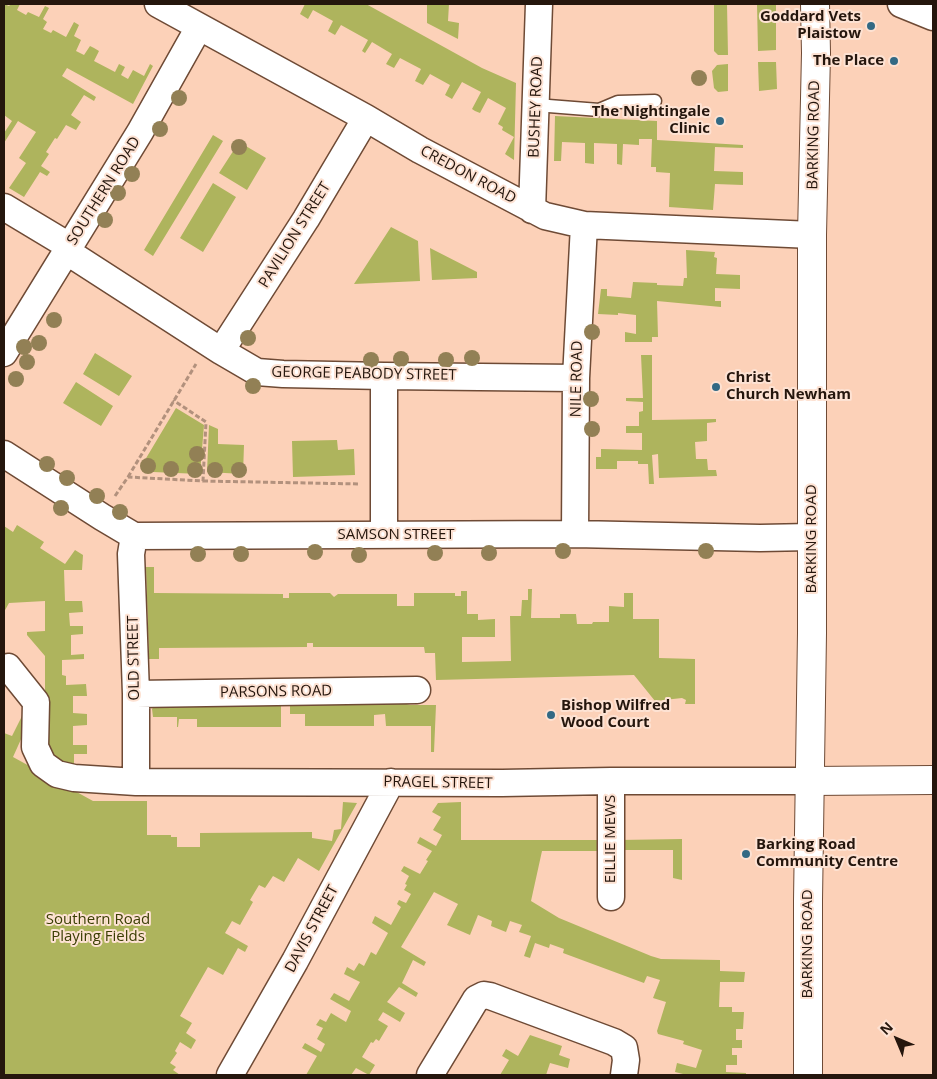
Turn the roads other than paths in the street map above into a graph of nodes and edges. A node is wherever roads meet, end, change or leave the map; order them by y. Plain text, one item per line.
1 (158, 4) edge
2 (539, 4) edge
3 (815, 4) edge
4 (902, 4) edge
5 (933, 17) edge
6 (199, 27) junction
7 (655, 101) dead end
8 (536, 106) junction
9 (366, 118) junction
10 (4, 207) edge
11 (532, 210) junction
12 (584, 225) junction
13 (812, 235) junction
14 (68, 249) junction
15 (215, 347) junction
16 (4, 353) edge
17 (384, 376) junction
18 (576, 378) junction
19 (4, 454) edge
20 (575, 534) junction
21 (384, 535) junction
22 (134, 536) junction
23 (811, 537) junction
24 (8, 667) dead end
25 (417, 690) dead end
26 (136, 694) junction
27 (810, 780) junction
28 (933, 780) edge
29 (611, 781) junction
30 (136, 782) junction
31 (391, 782) junction
32 (611, 897) dead end
33 (230, 1075) edge
34 (430, 1075) edge
35 (624, 1075) edge
36 (808, 1075) edge

1 - 6 street, CREDON ROAD
2 - 8 street, BUSHEY ROAD
3 - 13 main road, BARKING ROAD
4 - 5 street
6 - 9 street, CREDON ROAD
6 - 14 street, SOUTHERN ROAD
7 - 8 lane
8 - 11 street, BUSHEY ROAD
9 - 11 street, CREDON ROAD
9 - 15 street, PAVILION STREET
10 - 14 street, GEORGE PEABODY STREET
11 - 12 street, CREDON ROAD
12 - 13 street, CREDON ROAD
12 - 18 street, NILE ROAD
13 - 23 main road, BARKING ROAD
14 - 15 street, GEORGE PEABODY STREET
14 - 16 street, SOUTHERN ROAD
15 - 17 street, GEORGE PEABODY STREET
17 - 18 street, GEORGE PEABODY STREET
17 - 21 street
18 - 20 street, NILE ROAD
19 - 22 street
20 - 21 street, SAMSON STREET
20 - 23 street, SAMSON STREET
21 - 22 street, SAMSON STREET
22 - 26 street, OLD STREET
23 - 27 main road, BARKING ROAD
24 - 30 street, PRAGEL STREET
25 - 26 street, PARSONS ROAD
26 - 30 street, OLD STREET
27 - 28 main road
27 - 29 street, PRAGEL STREET
27 - 36 main road, BARKING ROAD
29 - 31 street, PRAGEL STREET
29 - 32 street, EILLIE MEWS
30 - 31 street, PRAGEL STREET
31 - 33 street, DAVIS STREET
34 - 35 street

